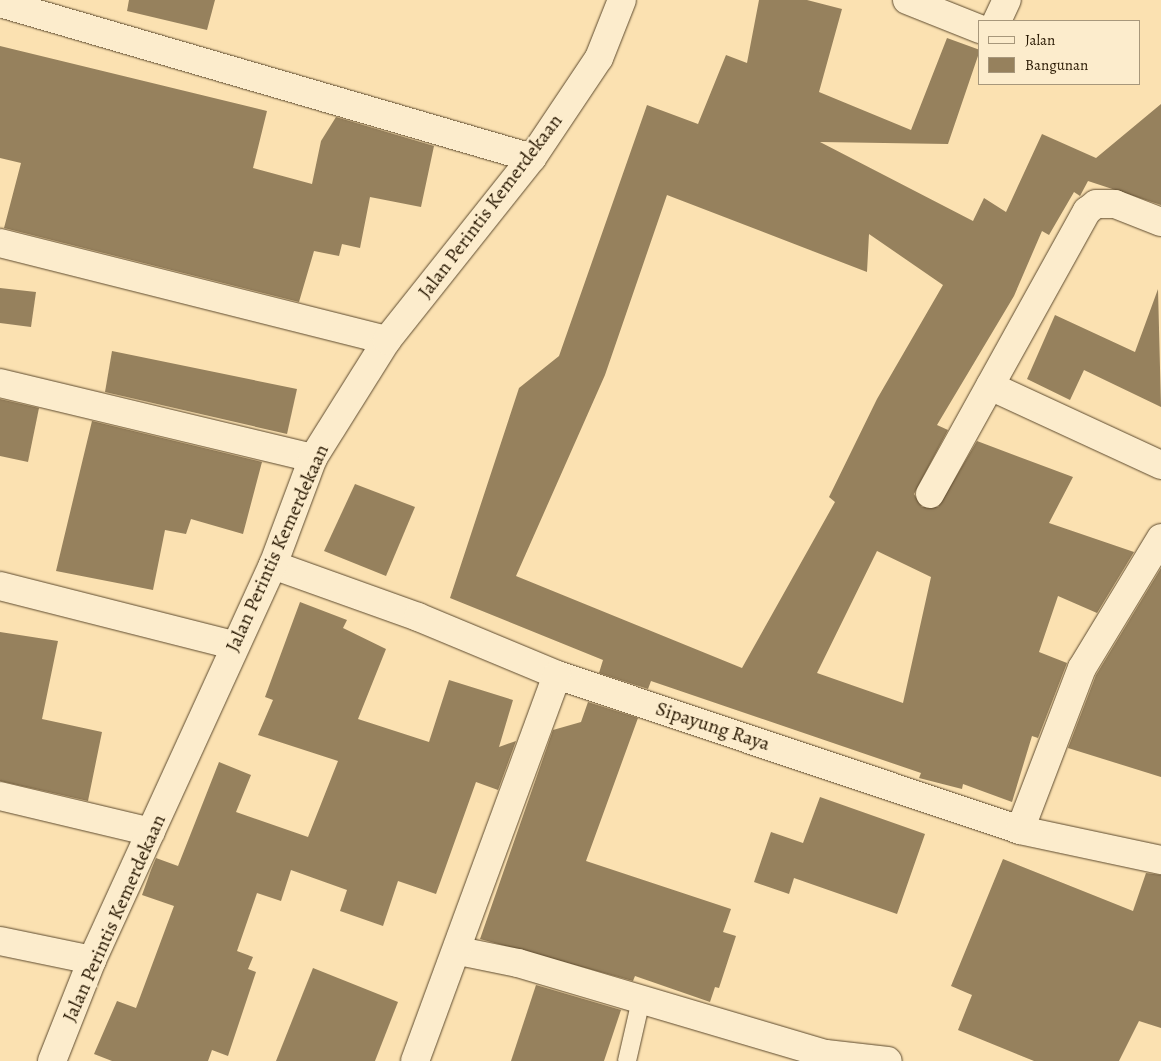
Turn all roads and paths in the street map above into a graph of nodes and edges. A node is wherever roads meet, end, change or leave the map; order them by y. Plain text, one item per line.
1 (622, 0) edge
2 (907, 0) edge
3 (1007, 0) edge
4 (0, 3) edge
5 (997, 20) edge
6 (978, 28) edge
7 (532, 158) junction
8 (1161, 222) edge
9 (0, 243) edge
10 (387, 340) junction
11 (0, 383) edge
12 (990, 386) junction
13 (313, 458) junction
14 (1161, 465) edge
15 (930, 494) dead end
16 (1161, 538) edge
17 (273, 565) junction
18 (0, 586) edge
19 (234, 646) junction
20 (557, 675) junction
21 (0, 796) edge
22 (1020, 830) junction
23 (151, 832) junction
24 (1161, 860) edge
25 (0, 941) edge
26 (459, 951) junction
27 (92, 960) junction
28 (641, 1000) junction
29 (825, 1057) edge
30 (52, 1061) edge
31 (415, 1061) edge
32 (627, 1061) edge
33 (887, 1061) edge

1 - 7 street, Jalan Perintis Kemerdekaan
2 - 6 street
3 - 5 street
4 - 7 street
7 - 10 street, Jalan Perintis Kemerdekaan
8 - 12 street
9 - 10 street
10 - 13 street, Jalan Perintis Kemerdekaan
11 - 13 street
12 - 14 street
12 - 15 street
13 - 17 street, Jalan Perintis Kemerdekaan
16 - 22 street
17 - 19 street, Jalan Perintis Kemerdekaan
17 - 20 street, Sipayung Raya
18 - 19 street
19 - 23 street, Jalan Perintis Kemerdekaan
20 - 22 street, Sipayung Raya
20 - 26 street
21 - 23 street
22 - 24 street, Sipayung Raya
23 - 27 street, Jalan Perintis Kemerdekaan
25 - 27 street
26 - 28 street
26 - 31 street
27 - 30 street, Jalan Perintis Kemerdekaan
28 - 29 street
28 - 32 lane
29 - 33 street

